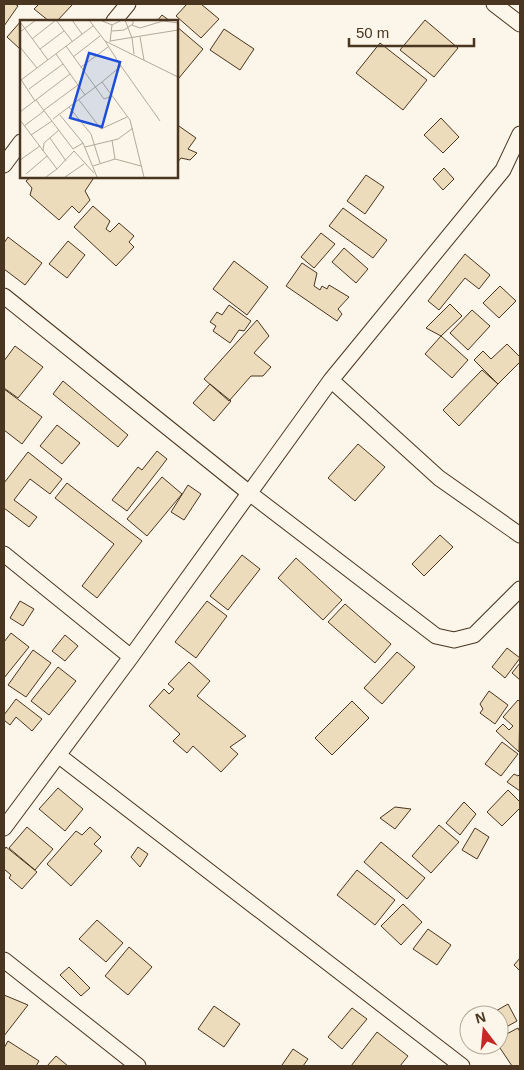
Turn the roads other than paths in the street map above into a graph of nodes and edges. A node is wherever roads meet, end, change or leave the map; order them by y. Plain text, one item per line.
1 (128, 4) edge
2 (494, 4) edge
3 (115, 20) edge
4 (520, 24) edge
5 (520, 134) edge
6 (20, 143) edge
7 (4, 165) edge
8 (4, 296) edge
9 (331, 380) junction
10 (248, 492) junction
11 (520, 535) edge
12 (4, 554) edge
13 (520, 589) edge
14 (131, 657) junction
15 (58, 755) junction
16 (4, 828) edge
17 (4, 960) edge
18 (138, 1066) edge
19 (462, 1066) edge

1 - 3 street
2 - 4 street
5 - 9 street
6 - 7 street
8 - 10 street
9 - 10 street
9 - 11 street
10 - 13 street
10 - 14 street
12 - 14 street
14 - 15 street
15 - 16 street
15 - 19 street
17 - 18 street

